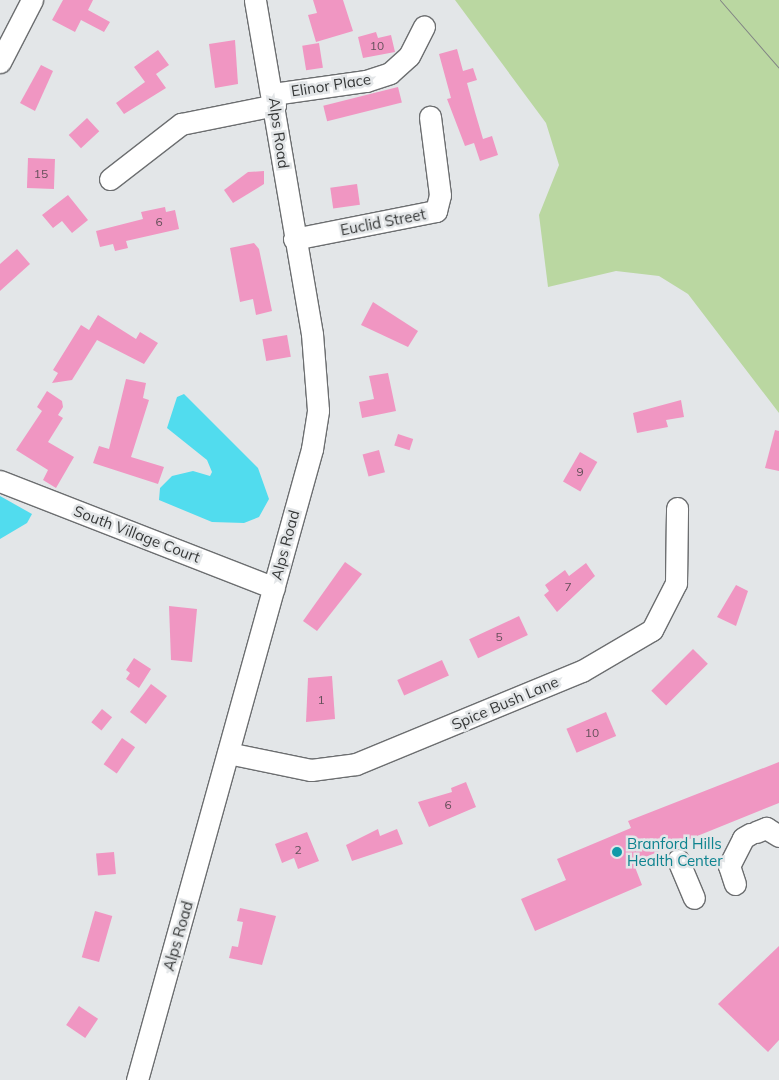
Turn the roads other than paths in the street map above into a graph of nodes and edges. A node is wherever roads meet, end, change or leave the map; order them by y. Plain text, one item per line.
1 (32, 0) edge
2 (255, 0) edge
3 (424, 27) dead end
4 (0, 62) edge
5 (274, 99) junction
6 (430, 117) dead end
7 (110, 179) dead end
8 (294, 239) junction
9 (0, 481) edge
10 (677, 508) dead end
11 (274, 588) junction
12 (228, 753) junction
13 (779, 836) edge
14 (678, 860) dead end
15 (735, 884) dead end
16 (694, 898) dead end
17 (137, 1080) edge

1 - 4 street
2 - 5 street, Alps Road
3 - 5 street, Elinor Place
5 - 7 street, Elinor Place
5 - 8 street, Alps Road
6 - 8 street, Euclid Street
8 - 11 street, Alps Road
9 - 11 street, South Village Court
10 - 12 street, Spice Bush Lane
11 - 12 street, Alps Road
12 - 17 street, Alps Road
13 - 15 street
14 - 16 street

